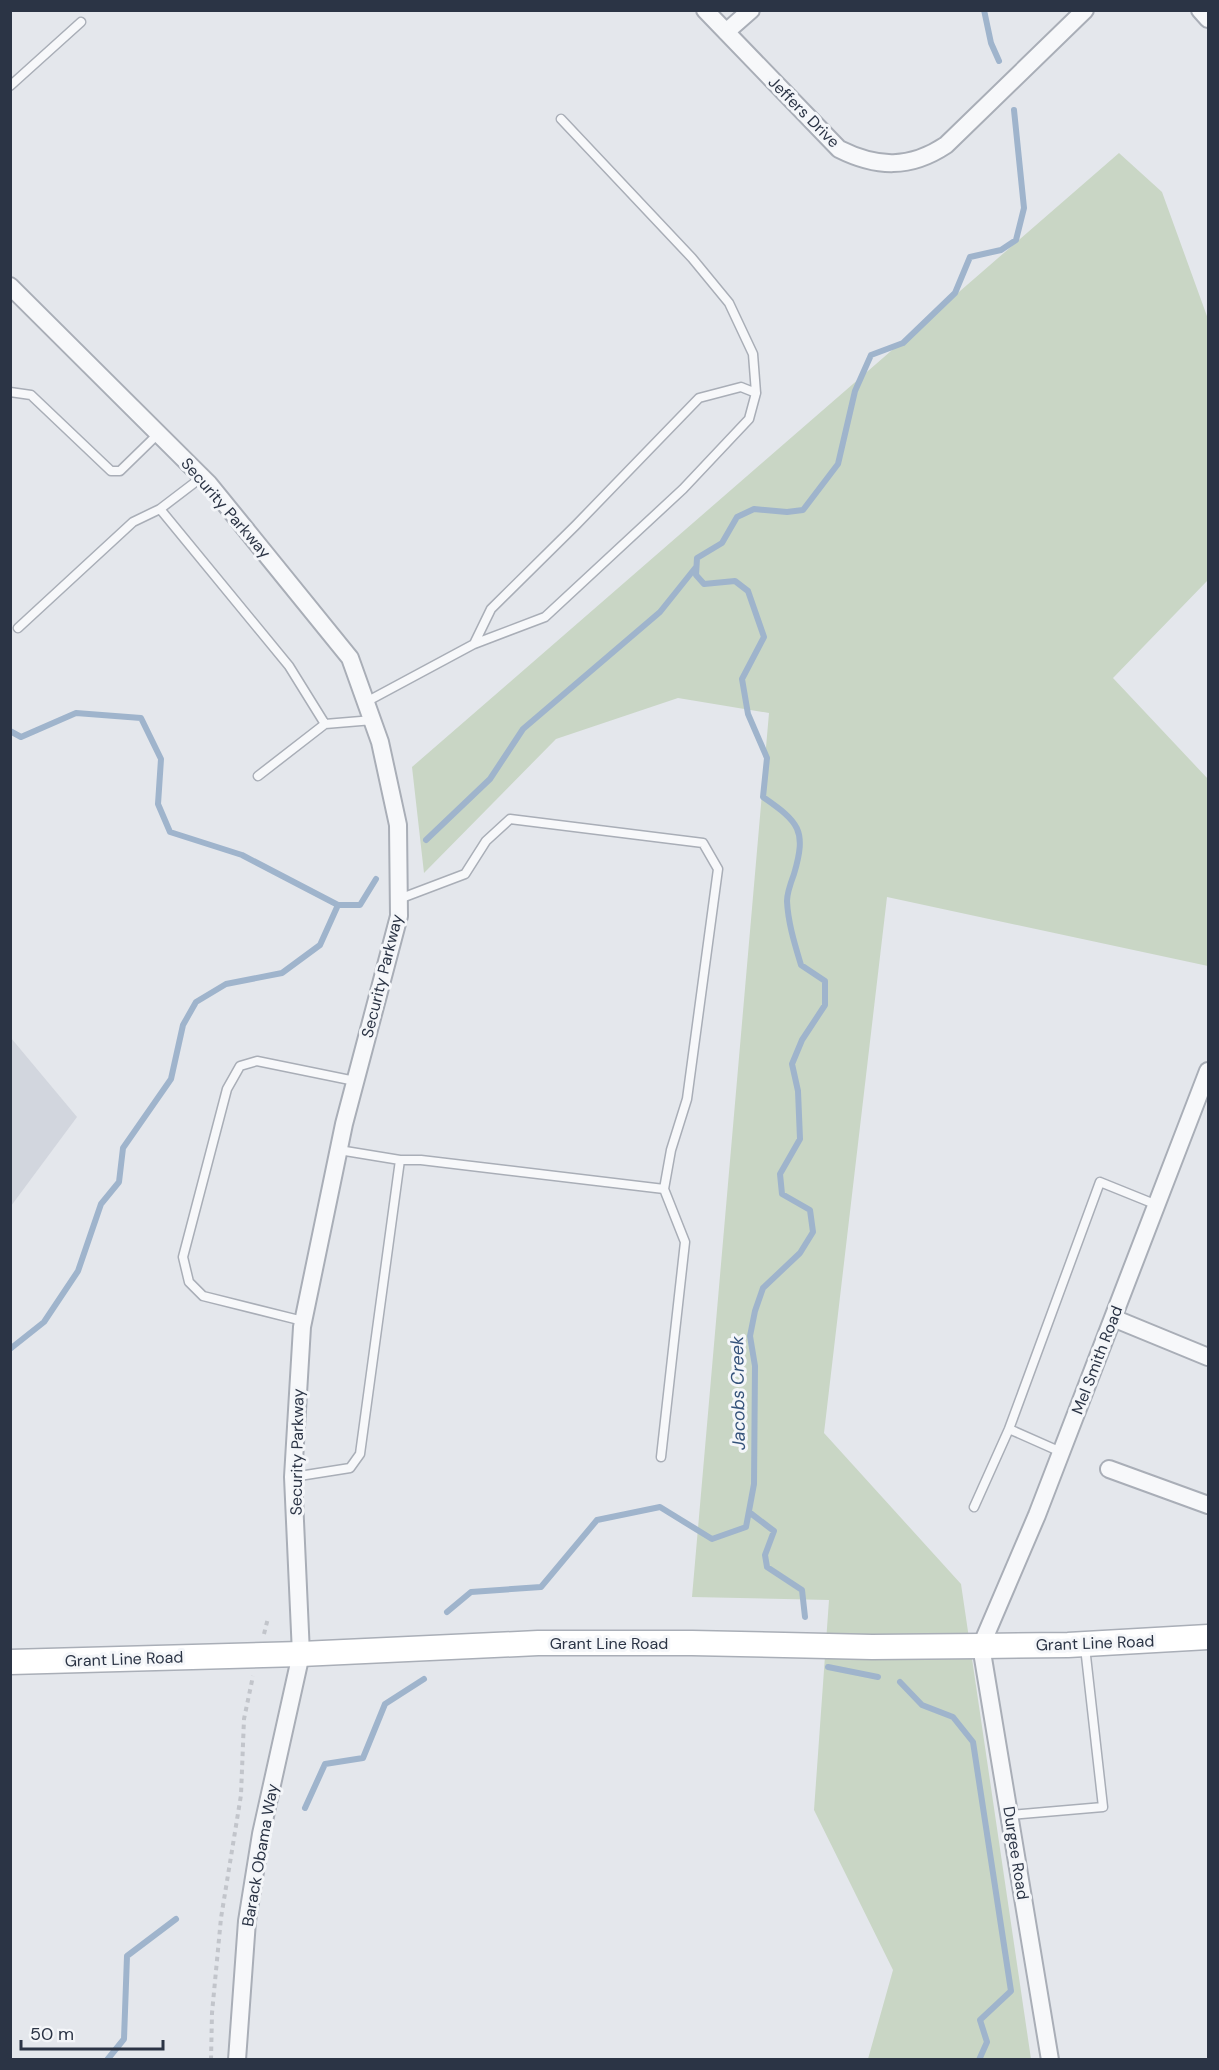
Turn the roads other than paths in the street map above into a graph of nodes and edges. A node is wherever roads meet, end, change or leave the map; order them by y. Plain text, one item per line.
1 (705, 10) edge
2 (751, 10) edge
3 (1085, 10) edge
4 (1200, 10) edge
5 (1209, 19) edge
6 (81, 22) dead end
7 (726, 32) junction
8 (10, 87) edge
9 (561, 119) dead end
10 (10, 286) edge
11 (10, 392) edge
12 (756, 393) junction
13 (158, 434) junction
14 (202, 477) junction
15 (160, 509) junction
16 (18, 628) dead end
17 (474, 645) junction
18 (366, 702) junction
19 (373, 720) junction
20 (325, 724) junction
21 (258, 776) dead end
22 (399, 899) junction
23 (1209, 1071) edge
24 (355, 1081) junction
25 (339, 1150) junction
26 (400, 1160) junction
27 (664, 1189) junction
28 (1157, 1205) junction
29 (1113, 1318) junction
30 (303, 1321) junction
31 (1209, 1357) edge
32 (1009, 1429) junction
33 (1061, 1452) junction
34 (661, 1457) dead end
35 (1109, 1468) dead end
36 (293, 1477) junction
37 (1209, 1505) edge
38 (974, 1507) dead end
39 (1209, 1638) edge
40 (1084, 1644) junction
41 (981, 1646) junction
42 (301, 1654) junction
43 (10, 1662) edge
44 (1009, 1815) junction
45 (237, 2060) edge
46 (1050, 2060) edge

1 - 7 street, Jeffers Drive
2 - 7 street
3 - 7 street, Jeffers Drive
4 - 5 street
6 - 8 lane
9 - 12 lane
10 - 13 street, Security Parkway
11 - 13 lane
12 - 17 lane
12 - 17 lane
13 - 14 street, Security Parkway
14 - 15 lane
14 - 18 street, Security Parkway
15 - 16 lane
15 - 20 lane
17 - 18 lane
18 - 19 street, Security Parkway
19 - 20 lane
19 - 22 street, Security Parkway
20 - 21 lane
22 - 24 street, Security Parkway
22 - 27 lane
23 - 28 street, Mel Smith Road
24 - 25 street, Security Parkway
24 - 30 lane
25 - 26 lane
25 - 30 street, Security Parkway
26 - 27 lane
26 - 36 lane
27 - 34 lane
28 - 29 street, Mel Smith Road
28 - 32 lane
29 - 31 street
29 - 33 street, Mel Smith Road
30 - 36 street, Security Parkway
32 - 33 lane
32 - 38 lane
33 - 41 street, Mel Smith Road
35 - 37 street
36 - 42 street, Security Parkway
39 - 40 main road, Grant Line Road
40 - 41 main road, Grant Line Road
40 - 44 lane
41 - 42 main road, Grant Line Road
41 - 44 street, Durgee Road
42 - 43 main road, Grant Line Road
42 - 45 street, Barack Obama Way
44 - 46 street, Durgee Road

